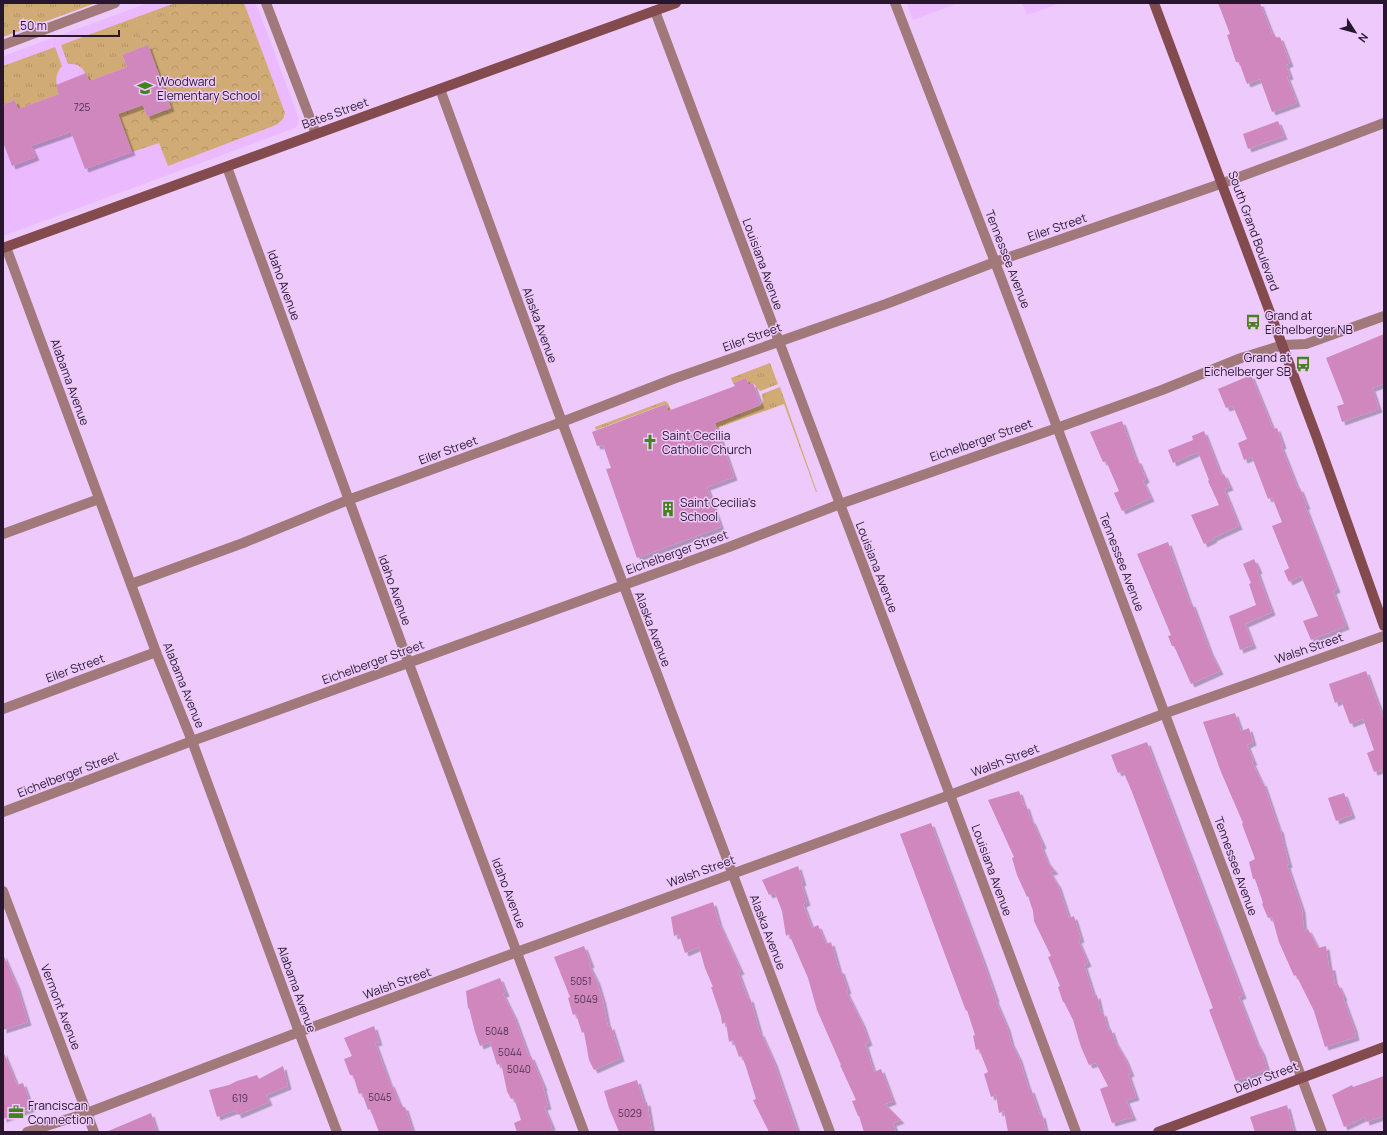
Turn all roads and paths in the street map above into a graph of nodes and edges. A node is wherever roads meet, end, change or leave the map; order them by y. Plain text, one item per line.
1 (115, 3) edge
2 (266, 3) edge
3 (676, 3) edge
4 (896, 3) edge
5 (1154, 3) edge
6 (655, 11) junction
7 (3, 45) edge
8 (440, 89) junction
9 (1384, 122) edge
10 (316, 134) junction
11 (227, 167) junction
12 (1223, 183) junction
13 (5, 248) edge
14 (996, 262) junction
15 (1384, 316) edge
16 (778, 342) junction
17 (1283, 345) junction
18 (562, 422) junction
19 (1057, 428) junction
20 (99, 499) junction
21 (348, 500) junction
22 (840, 504) junction
23 (3, 534) edge
24 (131, 584) junction
25 (623, 586) junction
26 (1384, 626) edge
27 (1384, 636) edge
28 (156, 652) junction
29 (409, 664) junction
30 (3, 709) edge
31 (1166, 713) junction
32 (192, 741) junction
33 (950, 795) junction
34 (3, 812) edge
35 (731, 874) junction
36 (3, 891) edge
37 (517, 952) junction
38 (299, 1032) junction
39 (1384, 1047) edge
40 (1302, 1078) junction
41 (86, 1113) junction
42 (27, 1132) edge
43 (94, 1132) edge
44 (337, 1132) edge
45 (584, 1132) edge
46 (830, 1132) edge
47 (1076, 1132) edge
48 (1158, 1132) edge
49 (1322, 1132) edge

1 - 7 street
2 - 10 street
3 - 6 main road, Bates Street
4 - 14 street, Tennessee Avenue
5 - 12 main road, South Grand Boulevard
6 - 8 main road, Bates Street
6 - 16 street, Louisiana Avenue
8 - 10 main road, Bates Street
8 - 18 street, Alaska Avenue
9 - 12 street, Eiler Street
10 - 11 main road, Bates Street
11 - 13 main road, Bates Street
11 - 21 street, Idaho Avenue
12 - 14 street, Eiler Street
12 - 17 main road, South Grand Boulevard
13 - 20 street, Alabama Avenue
14 - 16 street, Eiler Street
14 - 19 street, Tennessee Avenue
15 - 17 street, Eichelberger Street
16 - 18 street, Eiler Street
16 - 22 street, Louisiana Avenue
17 - 19 street, Eichelberger Street
17 - 26 main road, South Grand Boulevard
18 - 21 street, Eiler Street
18 - 25 street, Alaska Avenue
19 - 22 street, Eichelberger Street
19 - 31 street, Tennessee Avenue
20 - 23 street
20 - 24 street, Alabama Avenue
21 - 24 street, Eiler Street
21 - 29 street, Idaho Avenue
22 - 25 street, Eichelberger Street
22 - 33 street, Louisiana Avenue
24 - 28 street, Alabama Avenue
25 - 29 street, Eichelberger Street
25 - 35 street, Alaska Avenue
27 - 31 street, Walsh Street
28 - 30 street, Eiler Street
28 - 32 street, Alabama Avenue
29 - 32 street, Eichelberger Street
29 - 37 street, Idaho Avenue
31 - 33 street, Walsh Street
31 - 40 street, Tennessee Avenue
32 - 34 street, Eichelberger Street
32 - 38 street, Alabama Avenue
33 - 35 street, Walsh Street
33 - 47 street, Louisiana Avenue
35 - 37 street, Walsh Street
35 - 46 street, Alaska Avenue
36 - 41 street, Vermont Avenue
37 - 38 street, Walsh Street
37 - 45 street, Idaho Avenue
38 - 41 street, Walsh Street
38 - 44 street, Alabama Avenue
39 - 40 main road, Delor Street
40 - 48 main road, Delor Street
40 - 49 street, Tennessee Avenue
41 - 42 street, Walsh Street
41 - 43 street, Vermont Avenue

